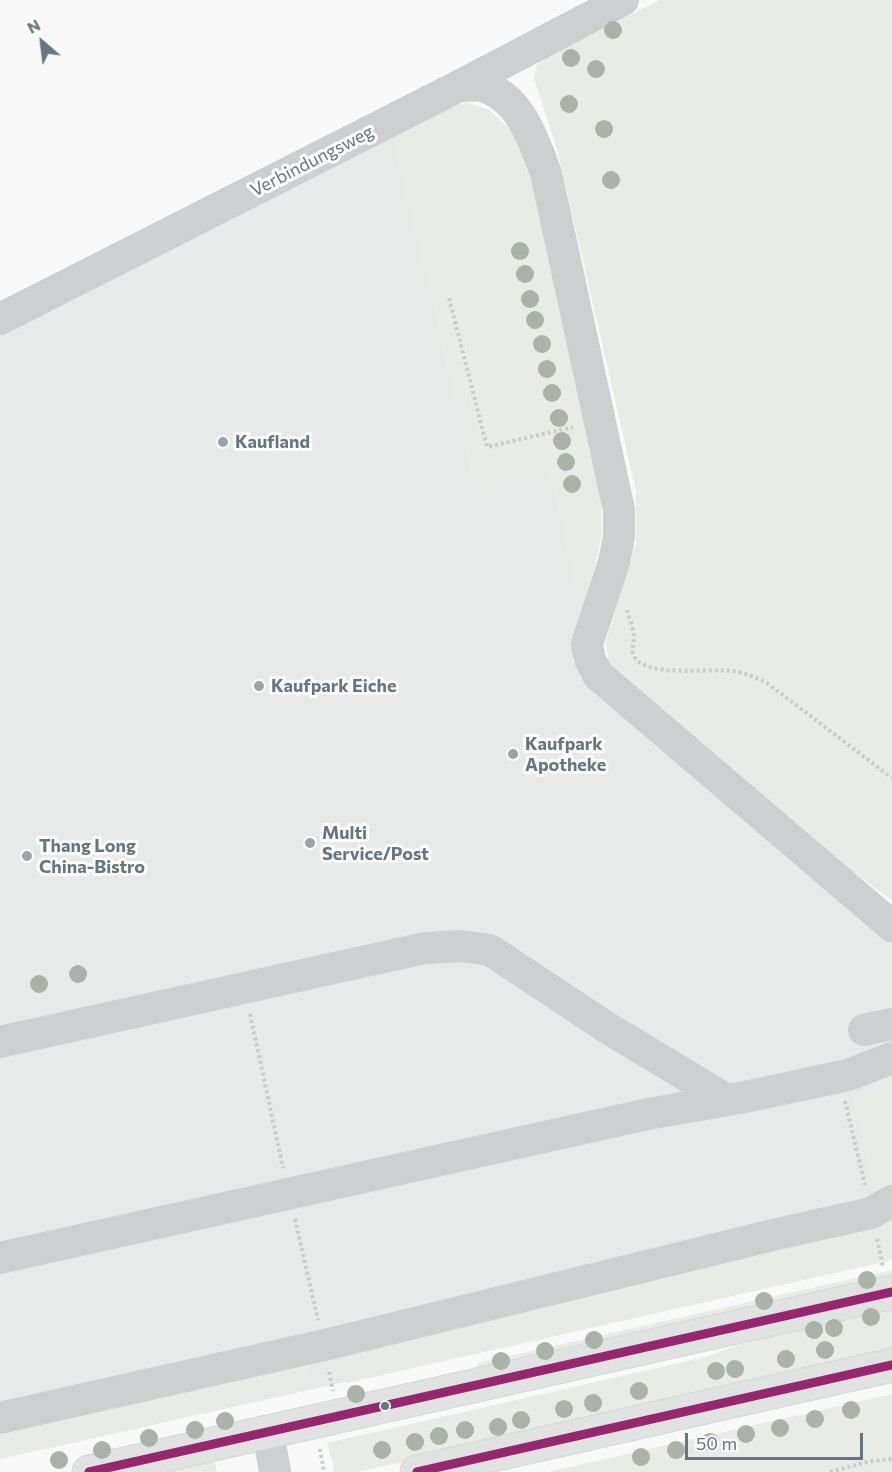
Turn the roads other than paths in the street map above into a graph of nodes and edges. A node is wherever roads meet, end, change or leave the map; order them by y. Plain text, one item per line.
1 (623, 0) edge
2 (459, 86) junction
3 (0, 320) edge
4 (851, 890) junction
5 (892, 906) edge
6 (892, 926) edge
7 (0, 1042) edge
8 (892, 1058) edge
9 (844, 1076) junction
10 (892, 1078) edge
11 (727, 1100) junction
12 (882, 1207) edge
13 (0, 1258) edge
14 (892, 1292) edge
15 (892, 1365) edge
16 (0, 1418) edge
17 (272, 1454) edge
18 (89, 1472) edge
19 (417, 1472) edge

1 - 2 street, Verbindungsweg
2 - 3 street, Verbindungsweg
2 - 4 street
4 - 5 street
4 - 6 street
7 - 11 street
8 - 9 street
9 - 10 street
9 - 11 street
11 - 13 street
12 - 16 street
14 - 17 main road
15 - 19 main road
17 - 18 main road

